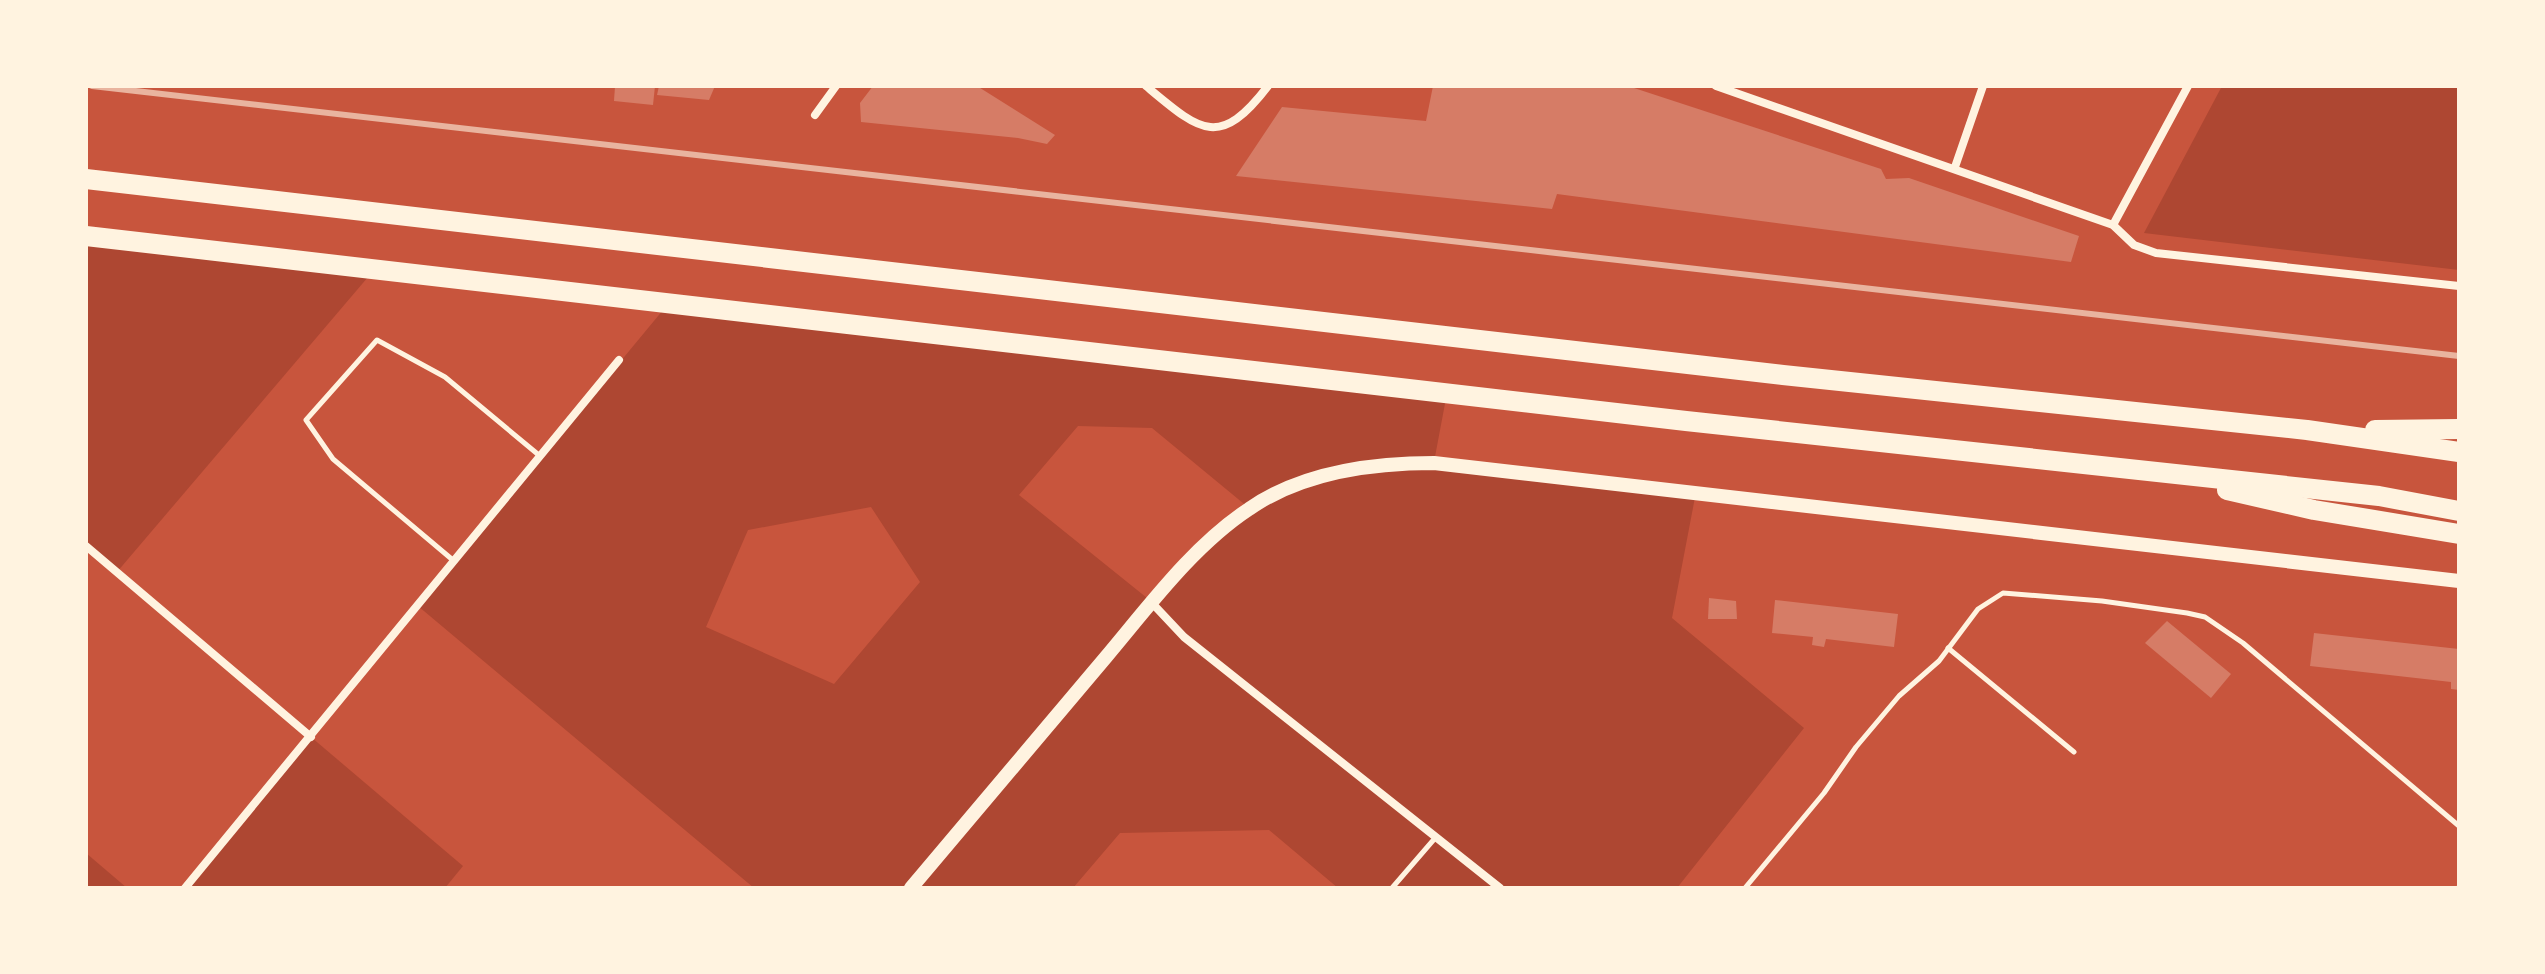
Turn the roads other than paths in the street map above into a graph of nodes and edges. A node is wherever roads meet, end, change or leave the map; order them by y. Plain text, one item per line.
1 (836, 86) edge
2 (1146, 86) edge
3 (1268, 86) edge
4 (1716, 86) edge
5 (1983, 86) edge
6 (2188, 86) edge
7 (815, 115) dead end
8 (1955, 167) junction
9 (86, 179) edge
10 (2113, 225) junction
11 (86, 236) edge
12 (2459, 286) edge
13 (619, 360) dead end
14 (2459, 429) edge
15 (2307, 430) junction
16 (2459, 452) edge
17 (540, 456) junction
18 (2145, 470) junction
19 (2459, 511) edge
20 (2459, 534) edge
21 (86, 546) edge
22 (455, 562) junction
23 (2459, 581) edge
24 (1152, 603) junction
25 (1948, 648) junction
26 (311, 737) junction
27 (2074, 752) dead end
28 (2459, 826) edge
29 (1436, 836) junction
30 (185, 888) edge
31 (911, 888) edge
32 (1392, 888) edge
33 (1500, 888) edge
34 (1745, 888) edge

1 - 7 street
2 - 3 street
4 - 8 street
5 - 8 street
6 - 10 street
8 - 10 street
9 - 15 highway
10 - 12 street
11 - 18 highway
13 - 17 street
14 - 15 highway
15 - 16 highway
17 - 22 street
17 - 22 lane
18 - 19 highway
18 - 20 highway
21 - 26 street
22 - 26 street
23 - 24 street
24 - 29 street
24 - 31 street
25 - 27 lane
25 - 28 lane
25 - 34 lane
26 - 30 street
29 - 32 lane
29 - 33 street

